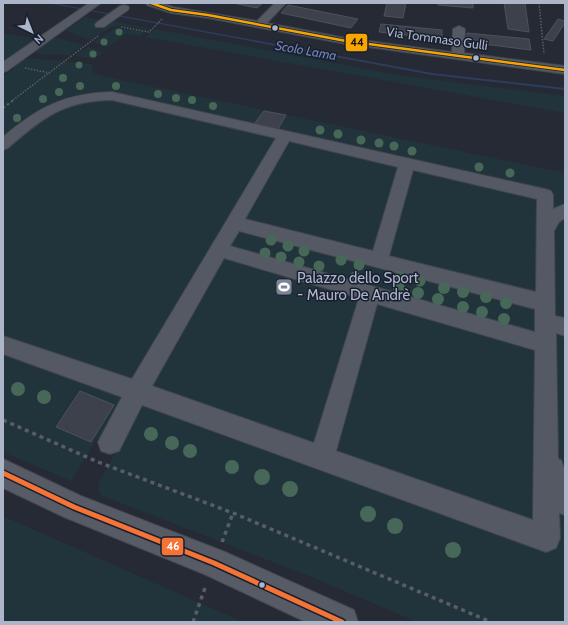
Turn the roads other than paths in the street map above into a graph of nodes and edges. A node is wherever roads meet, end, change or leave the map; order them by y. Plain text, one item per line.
1 (151, 3) edge
2 (174, 3) edge
3 (281, 3) edge
4 (95, 4) edge
5 (123, 9) dead end
6 (208, 15) junction
7 (259, 25) junction
8 (102, 27) road end
9 (459, 30) dead end
10 (458, 56) junction
11 (3, 68) edge
12 (565, 70) edge
13 (285, 136) junction
14 (3, 145) edge
15 (407, 164) junction
16 (565, 210) edge
17 (234, 223) junction
18 (545, 231) junction
19 (218, 250) junction
20 (379, 260) junction
21 (370, 293) junction
22 (552, 318) edge
23 (546, 344) junction
24 (3, 345) edge
25 (137, 392) junction
26 (110, 442) dead end
27 (546, 447) junction
28 (322, 458) junction
29 (3, 473) edge
30 (565, 502) edge
31 (342, 622) edge

1 - 6 street, Via Tommaso Gulli
2 - 6 street, Via Tommaso Gulli
3 - 7 street
4 - 11 street
5 - 8 street
6 - 7 street, Via Tommaso Gulli
7 - 10 street, Via Tommaso Gulli
9 - 10 street
10 - 12 street, Via Tommaso Gulli
13 - 14 street
13 - 15 street
13 - 17 street
15 - 18 street
15 - 20 street
16 - 18 street
17 - 19 street
17 - 20 street
18 - 22 street
19 - 21 street
19 - 25 street
20 - 22 street
21 - 23 street
21 - 28 street
22 - 23 street
23 - 27 street
24 - 25 street
25 - 26 street
25 - 28 street
27 - 28 street
27 - 30 street
29 - 31 main road

